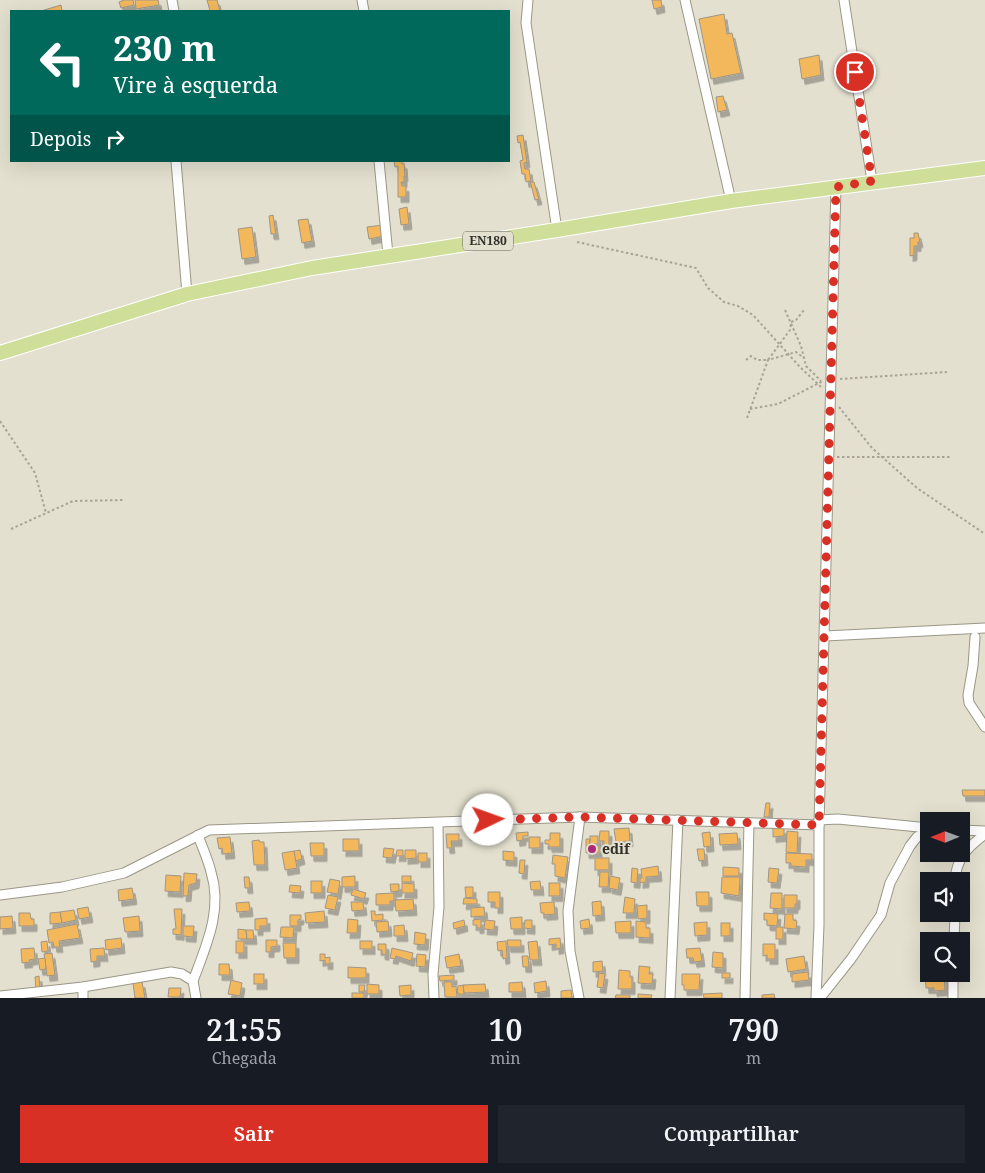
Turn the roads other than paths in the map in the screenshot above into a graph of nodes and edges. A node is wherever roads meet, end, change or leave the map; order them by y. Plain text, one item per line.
1 (528, 0) edge
2 (685, 0) edge
3 (844, 0) edge
4 (176, 162) edge
5 (379, 162) edge
6 (985, 168) edge
7 (872, 181) junction
8 (836, 187) junction
9 (731, 201) junction
10 (558, 230) junction
11 (388, 255) junction
12 (187, 294) junction
13 (0, 353) edge
14 (985, 628) edge
15 (825, 636) junction
16 (975, 637) dead end
17 (985, 726) edge
18 (580, 817) junction
19 (678, 820) junction
20 (819, 822) junction
21 (438, 823) junction
22 (749, 823) junction
23 (920, 828) edge
24 (970, 831) edge
25 (985, 833) edge
26 (198, 835) junction
27 (920, 835) edge
28 (955, 872) edge
29 (0, 895) edge
30 (193, 982) junction
31 (953, 982) edge
32 (83, 987) junction
33 (0, 996) edge
34 (84, 998) edge
35 (196, 998) edge
36 (434, 998) edge
37 (579, 998) edge
38 (670, 998) edge
39 (745, 998) edge
40 (818, 998) edge
41 (953, 998) edge

1 - 10 street
2 - 9 street
3 - 7 street
4 - 12 street
5 - 11 street
6 - 7 main road, EN180
7 - 8 main road, EN180
8 - 9 main road, EN180
8 - 15 street
9 - 10 main road, EN180
10 - 11 main road, EN180
11 - 12 main road, EN180
12 - 13 main road, EN180
14 - 15 street
15 - 20 street
16 - 17 street
18 - 19 street
18 - 21 street
18 - 37 street
19 - 22 street
19 - 38 street
20 - 22 street
20 - 23 street
20 - 40 street
21 - 26 street
21 - 36 street
22 - 39 street
24 - 25 street
25 - 28 street
26 - 29 street
26 - 30 street
27 - 40 street
30 - 32 street
30 - 35 street
31 - 41 street
32 - 33 street
32 - 34 street

